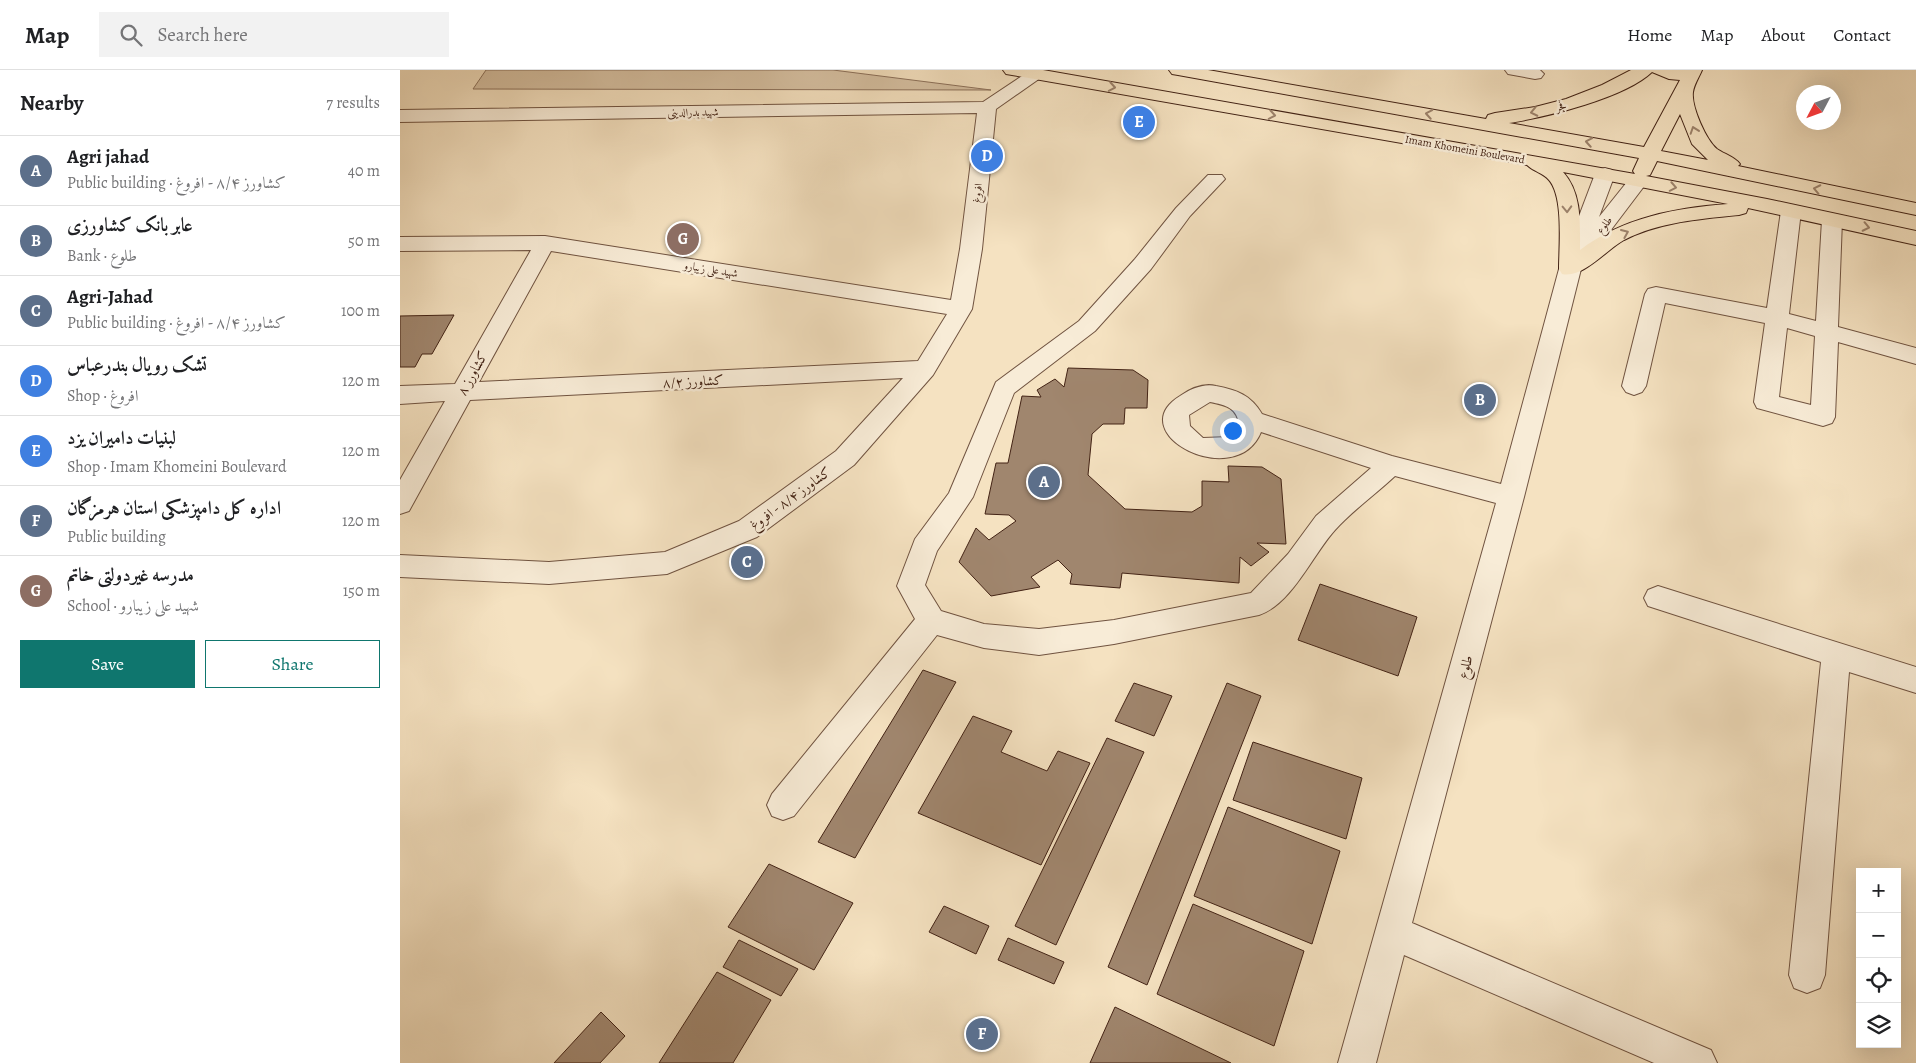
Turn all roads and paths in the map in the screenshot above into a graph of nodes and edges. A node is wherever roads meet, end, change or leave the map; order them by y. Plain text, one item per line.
1 (1012, 70) edge
2 (1178, 70) edge
3 (1514, 70) edge
4 (1644, 70) edge
5 (1659, 70) edge
6 (1693, 71) edge
7 (1037, 74) junction
8 (1535, 74) dead end
9 (1684, 93) junction
10 (987, 107) junction
11 (400, 116) edge
12 (1472, 121) junction
13 (1616, 147) junction
14 (1651, 155) junction
15 (1531, 160) junction
16 (1605, 174) junction
17 (1215, 179) dead end
18 (1638, 181) junction
19 (1794, 184) junction
20 (1767, 206) junction
21 (1916, 209) edge
22 (1791, 211) junction
23 (1832, 220) junction
24 (1916, 238) edge
25 (545, 243) junction
26 (400, 244) edge
27 (1570, 270) junction
28 (961, 310) junction
29 (1777, 318) junction
30 (1826, 333) junction
31 (1916, 356) edge
32 (925, 369) junction
33 (1634, 386) dead end
34 (460, 393) junction
35 (400, 395) edge
36 (1252, 420) dead end
37 (1391, 465) junction
38 (1511, 497) junction
39 (400, 504) edge
40 (400, 566) edge
41 (1658, 598) dead end
42 (931, 621) junction
43 (1836, 654) junction
44 (1916, 680) edge
45 (784, 805) dead end
46 (1392, 932) junction
47 (1807, 974) dead end
48 (1357, 1063) edge
49 (1698, 1063) edge

1 - 7 main road, Imam Khomeini Boulevard
12 -> 2 main road
3 - 8 street
4 -> 12 main road, فجر
5 - 6 main road
6 - 9 main road
7 - 10 street
7 -> 15 main road, Imam Khomeini Boulevard
9 - 14 main road
19 -> 9 main road
10 - 11 street, شهید بدرالدینی
10 - 28 street, افروغ
13 -> 12 main road
13 - 14 main road
13 - 16 main road
14 - 18 main road
14 - 19 main road
15 - 16 main road, Imam Khomeini Boulevard
15 -> 27 main road
16 - 18 main road, Imam Khomeini Boulevard
16 - 27 street, طلوع
17 - 42 street
18 -> 20 main road, Imam Khomeini Boulevard
18 - 27 street, طلوع
21 -> 19 main road
20 - 22 main road, Imam Khomeini Boulevard
27 -> 20 main road
22 - 23 main road, Imam Khomeini Boulevard
22 - 29 street
23 -> 24 main road, Imam Khomeini Boulevard
23 - 30 street
25 - 26 street, شهید علی زیبارو
25 - 28 street, شهید علی زیبارو
25 - 34 street, کشاورز ۸
27 - 38 street, طلوع
28 - 32 street, کشاورز ۸/۴ - افروغ
29 - 30 street
29 - 30 street
29 - 33 street
30 - 31 street
32 - 34 street, کشاورز ۸/۲
32 - 40 street, کشاورز ۸/۴ - افروغ
34 - 35 street, کشاورز ۸/۲
34 - 39 street, کشاورز ۸
36 - 37 street
37 - 38 street
37 - 42 street
38 - 46 street, طلوع
41 - 43 street
42 - 45 street
43 - 44 street
43 - 47 street
46 - 48 street, طلوع
46 - 49 street

